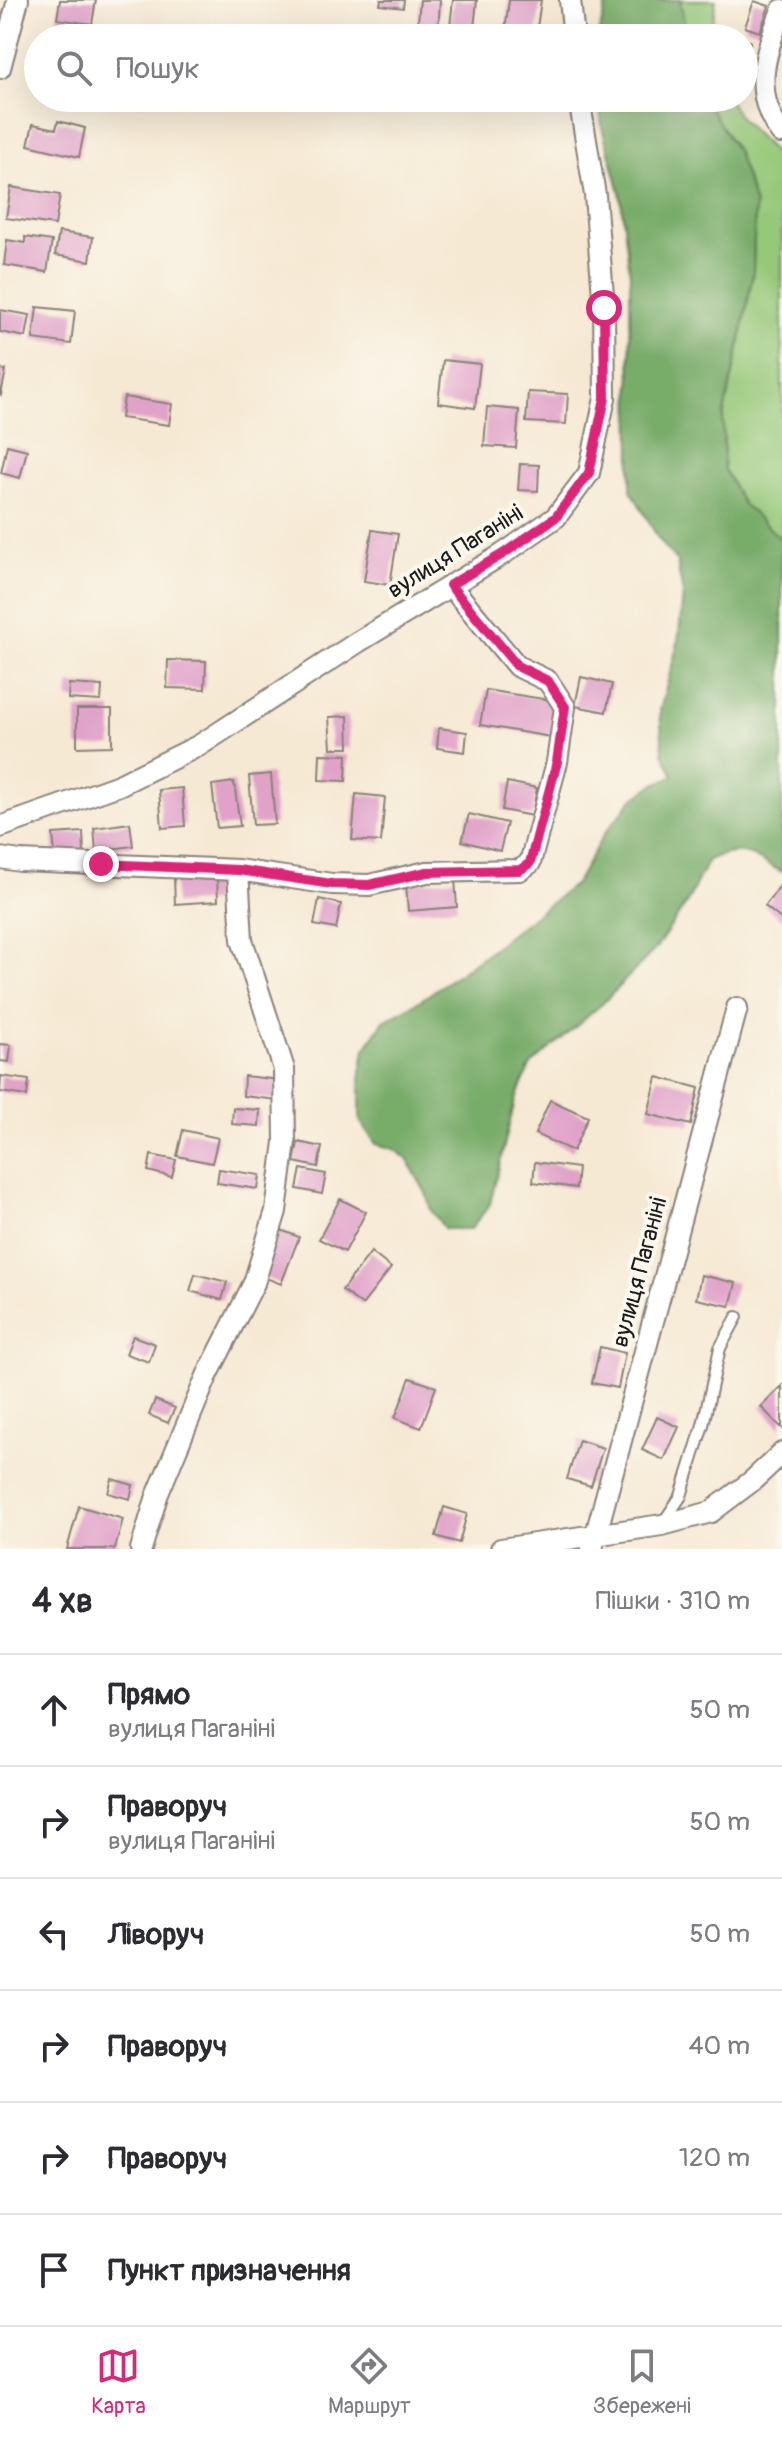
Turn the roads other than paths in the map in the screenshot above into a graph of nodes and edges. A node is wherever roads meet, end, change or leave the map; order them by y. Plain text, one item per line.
1 (18, 0) edge
2 (570, 0) edge
3 (782, 10) edge
4 (573, 24) edge
5 (0, 68) edge
6 (581, 112) edge
7 (781, 133) edge
8 (450, 585) junction
9 (0, 827) edge
10 (0, 858) edge
11 (238, 870) junction
12 (737, 1008) dead end
13 (737, 1317) dead end
14 (782, 1453) edge
15 (662, 1525) junction
16 (594, 1542) edge
17 (141, 1549) edge
18 (501, 1549) edge

1 - 5 street
2 - 4 street
3 - 7 street
6 - 8 street, вулиця Паганіні
8 - 9 street, вулиця Паганіні
8 - 11 street
10 - 11 street
11 - 17 street
12 - 16 street, вулиця Паганіні
13 - 15 lane
14 - 15 street
15 - 16 street
16 - 18 street

